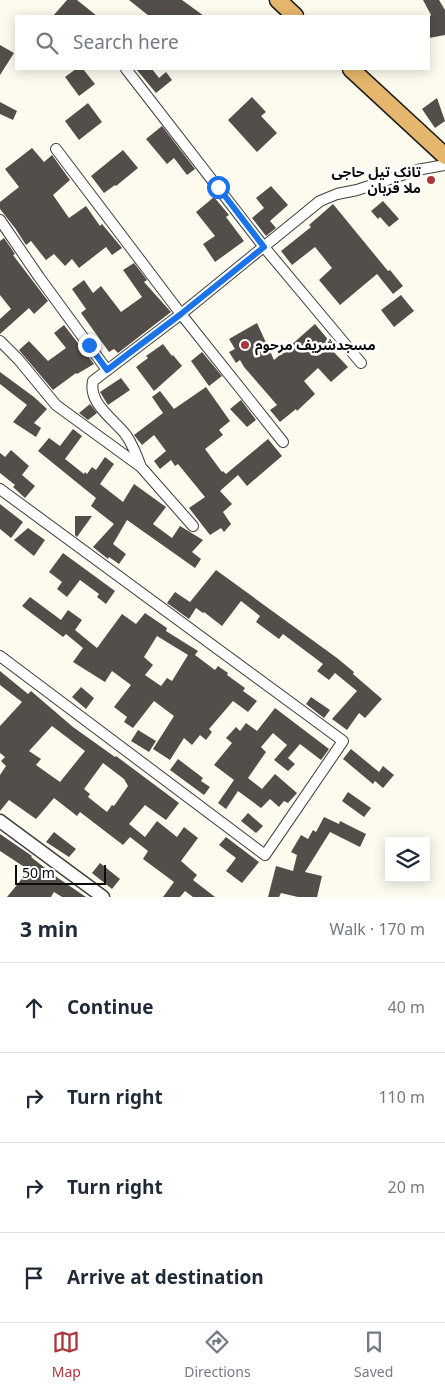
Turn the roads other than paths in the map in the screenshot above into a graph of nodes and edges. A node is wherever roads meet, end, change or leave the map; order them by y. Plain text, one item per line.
1 (278, 0) edge
2 (294, 15) edge
3 (127, 70) edge
4 (352, 70) edge
5 (56, 149) dead end
6 (445, 156) edge
7 (445, 166) edge
8 (0, 220) edge
9 (264, 247) junction
10 (181, 314) junction
11 (0, 340) edge
12 (361, 363) dead end
13 (107, 370) junction
14 (283, 442) dead end
15 (141, 467) junction
16 (0, 489) edge
17 (193, 526) dead end
18 (0, 656) edge
19 (0, 821) edge
20 (103, 897) edge

1 - 2 highway
3 - 9 street
4 - 6 highway
5 - 10 street
7 - 9 street
8 - 13 street
9 - 10 street
9 - 12 street
10 - 13 street
10 - 14 street
11 - 15 street
13 - 15 street
15 - 17 street
16 - 18 street
19 - 20 street

